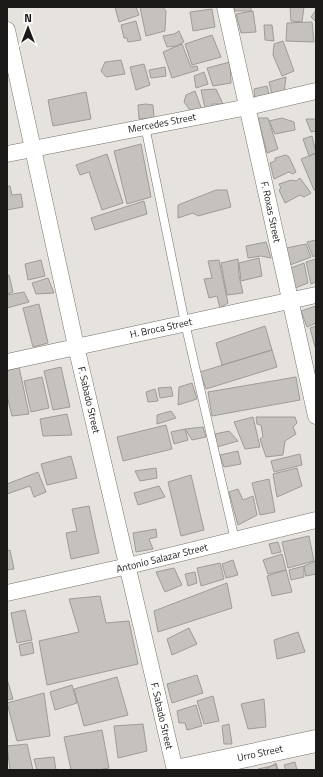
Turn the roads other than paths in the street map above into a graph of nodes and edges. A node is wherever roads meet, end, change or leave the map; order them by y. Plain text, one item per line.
1 (225, 7) edge
2 (7, 30) edge
3 (316, 91) edge
4 (248, 106) junction
5 (145, 126) junction
6 (32, 150) junction
7 (7, 154) edge
8 (316, 295) edge
9 (290, 302) junction
10 (185, 323) junction
11 (76, 346) junction
12 (7, 362) edge
13 (316, 416) edge
14 (316, 520) edge
15 (235, 540) junction
16 (128, 566) junction
17 (7, 593) edge
18 (316, 741) edge
19 (175, 770) edge
20 (181, 770) edge

1 - 4 street, F. Roxas Street
2 - 6 street, F. Sabado Street
3 - 4 street, Mercedes Street
4 - 5 street, Mercedes Street
4 - 9 street, F. Roxas Street
5 - 6 street, Mercedes Street
5 - 10 lane
6 - 7 street, Mercedes Street
6 - 11 street, F. Sabado Street
8 - 9 street, H. Broca Street
9 - 10 street, H. Broca Street
9 - 13 street, F. Roxas Street
10 - 11 street, H. Broca Street
10 - 15 lane
11 - 12 street, H. Broca Street
11 - 16 street, F. Sabado Street
14 - 15 street, Antonio Salazar Street
15 - 16 street, Antonio Salazar Street
16 - 17 street, Antonio Salazar Street
16 - 19 street, F. Sabado Street
18 - 20 street, Urro Street

